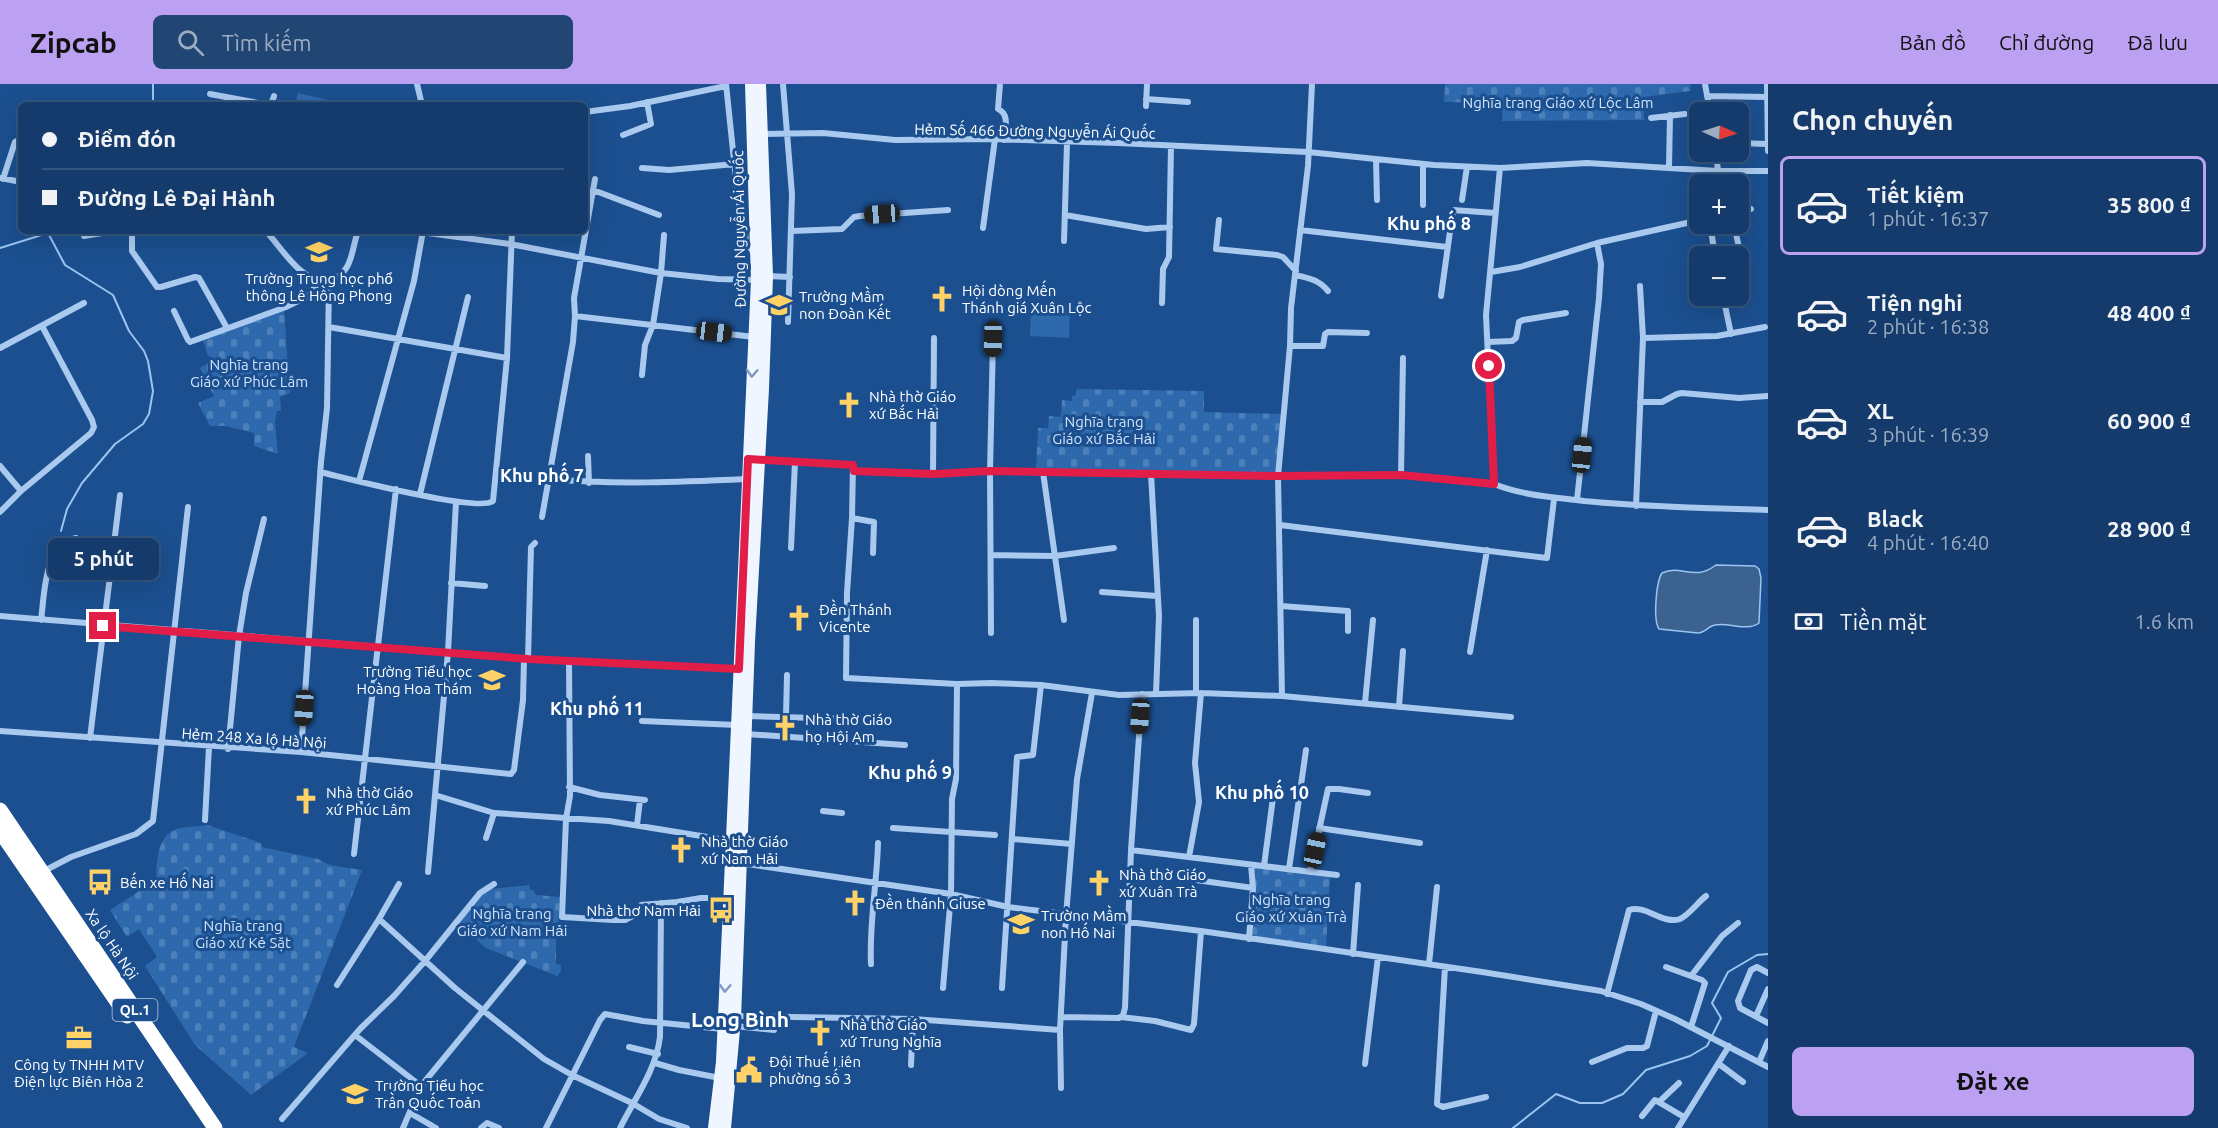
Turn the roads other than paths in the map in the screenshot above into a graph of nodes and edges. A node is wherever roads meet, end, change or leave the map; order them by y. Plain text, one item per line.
1 (417, 84) edge
2 (760, 84) edge
3 (783, 84) edge
4 (1000, 84) edge
5 (1147, 84) edge
6 (1312, 84) edge
7 (1705, 84) edge
8 (1767, 84) edge
9 (726, 85) edge
10 (210, 94) dead end
11 (274, 96) dead end
12 (1707, 96) junction
13 (1767, 97) edge
14 (250, 102) edge
15 (272, 102) edge
16 (421, 102) edge
17 (647, 102) junction
18 (1188, 102) dead end
19 (1708, 102) edge
20 (588, 112) edge
21 (1685, 114) dead end
22 (1670, 115) junction
23 (1651, 118) dead end
24 (786, 133) junction
25 (763, 134) junction
26 (623, 135) dead end
27 (18, 140) edge
28 (995, 140) junction
29 (1004, 140) junction
30 (1067, 143) junction
31 (1749, 143) edge
32 (1767, 144) edge
33 (1171, 146) junction
34 (1768, 151) edge
35 (1308, 152) junction
36 (1376, 159) junction
37 (1717, 162) edge
38 (1423, 164) junction
39 (735, 165) junction
40 (1467, 167) junction
41 (642, 168) dead end
42 (1500, 168) junction
43 (1669, 168) junction
44 (1718, 171) junction
45 (1768, 171) edge
46 (2, 178) edge
47 (595, 180) dead end
48 (18, 181) edge
49 (588, 187) edge
50 (593, 189) junction
51 (1377, 200) dead end
52 (1462, 200) dead end
53 (1423, 205) dead end
54 (948, 210) dead end
55 (1495, 213) junction
56 (659, 215) dead end
57 (1065, 215) junction
58 (588, 216) edge
59 (1219, 220) dead end
60 (1689, 222) edge
61 (1170, 227) junction
62 (983, 228) dead end
63 (1300, 230) junction
64 (792, 231) junction
65 (96, 234) edge
66 (132, 234) edge
67 (269, 234) edge
68 (357, 234) edge
69 (423, 234) edge
70 (438, 234) edge
71 (512, 234) edge
72 (585, 234) edge
73 (664, 235) dead end
74 (84, 236) dead end
75 (1064, 241) dead end
76 (1597, 243) junction
77 (510, 244) junction
78 (1447, 247) junction
79 (580, 258) junction
80 (758, 261) junction
81 (1491, 272) junction
82 (661, 273) junction
83 (1295, 273) junction
84 (790, 277) junction
85 (762, 278) junction
86 (319, 282) junction
87 (330, 283) junction
88 (1640, 286) dead end
89 (1328, 291) dead end
90 (1441, 296) dead end
91 (468, 297) dead end
92 (84, 303) dead end
93 (1162, 303) dead end
94 (1725, 306) edge
95 (174, 311) dead end
96 (1566, 313) dead end
97 (575, 316) junction
98 (789, 322) dead end
99 (653, 325) junction
100 (42, 326) junction
101 (329, 327) junction
102 (1765, 327) dead end
103 (227, 328) junction
104 (1367, 333) dead end
105 (1731, 334) junction
106 (754, 336) junction
107 (398, 338) junction
108 (934, 338) dead end
109 (1643, 338) junction
110 (993, 339) dead end
111 (1488, 342) junction
112 (1290, 346) junction
113 (0, 348) edge
114 (455, 350) junction
115 (507, 358) junction
116 (1403, 358) dead end
117 (642, 375) dead end
118 (1768, 396) edge
119 (1640, 402) junction
120 (588, 456) dead end
121 (754, 460) junction
122 (795, 462) junction
123 (0, 466) edge
124 (854, 471) junction
125 (990, 471) junction
126 (320, 472) junction
127 (1043, 472) junction
128 (933, 474) junction
129 (1151, 474) junction
130 (1401, 475) junction
131 (1278, 476) junction
132 (549, 479) junction
133 (747, 479) junction
134 (359, 481) junction
135 (589, 483) junction
136 (1494, 484) junction
137 (396, 489) junction
138 (21, 491) junction
139 (420, 494) junction
140 (120, 495) dead end
141 (1554, 499) junction
142 (1577, 500) junction
143 (456, 502) junction
144 (1636, 506) junction
145 (188, 507) dead end
146 (1768, 510) edge
147 (0, 512) edge
148 (543, 517) dead end
149 (852, 518) junction
150 (264, 519) dead end
151 (1280, 525) junction
152 (76, 538) dead end
153 (535, 543) dead end
154 (791, 548) dead end
155 (1114, 548) dead end
156 (1487, 550) junction
157 (873, 553) dead end
158 (991, 555) junction
159 (1055, 556) junction
160 (451, 582) junction
161 (485, 586) dead end
162 (1102, 592) dead end
163 (1158, 596) junction
164 (1281, 606) junction
165 (0, 616) edge
166 (41, 620) junction
167 (1064, 620) dead end
168 (1196, 620) dead end
169 (1373, 620) dead end
170 (103, 626) junction
171 (174, 631) junction
172 (1348, 631) dead end
173 (991, 633) dead end
174 (239, 636) junction
175 (309, 641) junction
176 (379, 646) junction
177 (1403, 651) dead end
178 (448, 652) junction
179 (1470, 652) dead end
180 (526, 659) junction
181 (569, 661) junction
182 (739, 669) junction
183 (787, 675) dead end
184 (957, 684) junction
185 (1041, 685) junction
186 (1092, 693) junction
187 (1198, 693) junction
188 (1142, 694) junction
189 (1156, 694) junction
190 (1282, 696) junction
191 (1365, 703) junction
192 (1399, 706) junction
193 (786, 717) junction
194 (1511, 717) dead end
195 (851, 719) dead end
196 (642, 721) dead end
197 (743, 725) junction
198 (0, 731) edge
199 (90, 738) junction
200 (161, 743) junction
201 (905, 745) dead end
202 (209, 747) junction
203 (228, 748) junction
204 (1306, 750) dead end
205 (301, 752) junction
206 (365, 760) junction
207 (438, 768) junction
208 (570, 787) junction
209 (1274, 790) dead end
210 (1368, 793) dead end
211 (435, 795) junction
212 (0, 810) edge
213 (823, 811) dead end
214 (494, 813) junction
215 (842, 813) dead end
216 (566, 819) junction
217 (205, 820) dead end
218 (637, 825) junction
219 (893, 828) dead end
220 (1319, 828) junction
221 (0, 831) edge
222 (951, 831) junction
223 (995, 835) dead end
224 (486, 838) dead end
225 (1012, 839) junction
226 (733, 841) junction
227 (878, 843) dead end
228 (1420, 843) dead end
229 (1072, 844) junction
230 (1131, 850) junction
231 (354, 854) dead end
232 (1189, 857) junction
233 (741, 863) junction
234 (1251, 865) junction
235 (1264, 866) junction
236 (1289, 869) junction
237 (428, 872) dead end
238 (1310, 872) junction
239 (37, 875) junction
240 (1336, 875) dead end
241 (1182, 878) dead end
242 (877, 883) junction
243 (399, 884) dead end
244 (494, 884) dead end
245 (1358, 885) dead end
246 (1437, 887) dead end
247 (1253, 888) junction
248 (951, 894) junction
249 (1706, 896) dead end
250 (729, 898) junction
251 (661, 903) junction
252 (1008, 907) junction
253 (1066, 916) junction
254 (380, 919) junction
255 (1738, 923) dead end
256 (1129, 924) junction
257 (1201, 931) junction
258 (1249, 939) junction
259 (1353, 954) junction
260 (1378, 957) junction
261 (425, 961) junction
262 (523, 962) dead end
263 (871, 964) dead end
264 (1429, 964) junction
265 (1445, 967) junction
266 (1666, 967) dead end
267 (1768, 973) edge
268 (1690, 976) junction
269 (337, 985) dead end
270 (943, 988) dead end
271 (1002, 988) dead end
272 (1768, 988) edge
273 (1607, 994) junction
274 (483, 1010) junction
275 (1656, 1011) junction
276 (1756, 1016) junction
277 (1061, 1017) junction
278 (1121, 1017) junction
279 (913, 1019) junction
280 (729, 1021) junction
281 (660, 1023) junction
282 (1768, 1023) edge
283 (1691, 1027) junction
284 (774, 1030) dead end
285 (1060, 1030) junction
286 (356, 1035) junction
287 (1768, 1041) edge
288 (1729, 1046) junction
289 (629, 1047) dead end
290 (658, 1054) junction
291 (1592, 1062) dead end
292 (1758, 1062) junction
293 (655, 1063) junction
294 (1365, 1064) dead end
295 (1719, 1064) junction
296 (910, 1065) dead end
297 (1768, 1067) edge
298 (572, 1075) junction
299 (720, 1078) junction
300 (1743, 1082) dead end
301 (1679, 1083) dead end
302 (421, 1086) junction
303 (1061, 1088) dead end
304 (183, 1090) junction
305 (1486, 1097) dead end
306 (1659, 1102) junction
307 (632, 1103) junction
308 (410, 1113) junction
309 (1642, 1116) dead end
310 (1684, 1117) junction
311 (282, 1119) dead end
312 (203, 1128) edge
313 (215, 1128) edge
314 (403, 1128) edge
315 (436, 1128) edge
316 (482, 1128) edge
317 (499, 1128) edge
318 (546, 1128) edge
319 (620, 1128) edge
320 (687, 1128) edge
321 (714, 1128) edge
322 (725, 1128) edge
323 (1678, 1128) edge

1 - 16 street
2 - 25 main road, Đường Nguyễn Ái Quốc
2 - 80 main road, Đường Nguyễn Ái Quốc
3 - 24 street
4 - 29 street
5 - 18 street
6 - 35 street
7 - 12 street
8 - 13 street
9 - 17 street
9 - 39 street
10 - 14 street
11 - 15 street
12 - 13 street
12 - 19 street
13 - 32 street
17 - 20 street
17 - 26 street
21 - 22 street
22 - 23 street
22 - 43 street
24 - 25 street, Hẻm Số 466 Đường Nguyễn Ái Quốc
24 - 28 street, Hẻm Số 466 Đường Nguyễn Ái Quốc
24 - 64 street
25 - 85 main road, Đường Nguyễn Ái Quốc
27 - 46 street
28 - 29 street, Hẻm Số 466 Đường Nguyễn Ái Quốc
28 - 62 street
29 - 30 street, Hẻm Số 466 Đường Nguyễn Ái Quốc
30 - 33 street, Hẻm Số 466 Đường Nguyễn Ái Quốc
30 - 57 street
31 - 32 street
32 - 34 street
33 - 35 street, Hẻm Số 466 Đường Nguyễn Ái Quốc
33 - 61 street
35 - 36 street, Hẻm Số 466 Đường Nguyễn Ái Quốc
35 - 63 street
36 - 38 street, Hẻm Số 466 Đường Nguyễn Ái Quốc
36 - 51 street
37 - 44 street
38 - 40 street, Hẻm Số 466 Đường Nguyễn Ái Quốc
38 - 53 street
39 - 41 street
39 - 80 street
40 - 42 street, Hẻm Số 466 Đường Nguyễn Ái Quốc
40 - 52 street
42 - 43 street, Hẻm Số 466 Đường Nguyễn Ái Quốc
42 - 55 street
43 - 44 street, Hẻm Số 466 Đường Nguyễn Ái Quốc
44 - 45 street, Hẻm Số 466 Đường Nguyễn Ái Quốc
46 - 48 street
47 - 50 street
49 - 50 street
50 - 56 street
50 - 58 street
54 - 64 street
55 - 78 street
55 - 81 street
57 - 61 street
57 - 75 street
59 - 83 street
60 - 76 street
61 - 93 street
63 - 78 street
63 - 83 street
64 - 84 street
65 - 74 street
66 - 103 street
67 - 86 street
68 - 87 street
69 - 107 street
70 - 77 street
71 - 77 street
72 - 79 street
73 - 82 street
76 - 81 street
76 - 142 street
77 - 79 street
77 - 115 street
78 - 90 street
79 - 82 street
79 - 97 street
80 - 85 main road, Đường Nguyễn Ái Quốc
81 - 111 street
82 - 85 street
82 - 99 street
83 - 89 street
83 - 112 street
84 - 85 street
84 - 98 street
85 - 106 main road, Đường Nguyễn Ái Quốc
85 - 121 main road, Đường Nguyễn Ái Quốc
86 - 87 street
86 - 103 street
87 - 101 street
88 - 109 street
91 - 114 street
92 - 100 street
94 - 105 street
95 - 103 street
96 - 111 street
97 - 99 street
97 - 132 street
99 - 106 street
99 - 117 street
100 - 113 street
100 - 138 street
101 - 107 street
101 - 126 street
102 - 105 street
104 - 112 street
105 - 109 street
106 -> 121 main road, Đường Nguyễn Ái Quốc
107 - 114 street
107 - 134 street
108 - 128 street
109 - 119 street
110 - 125 street
111 - 136 street
112 - 131 street
114 - 115 street
114 - 139 street
115 - 143 street
116 - 130 street
118 - 119 street
119 - 144 street
120 - 135 street
121 - 122 street
121 - 133 main road, Đường Nguyễn Ái Quốc
121 - 197 main road, Đường Nguyễn Ái Quốc
122 - 124 street
122 - 154 street
123 - 138 street
124 - 128 street
124 - 149 street
125 - 127 street
125 - 128 street
125 - 158 street
126 - 134 street
126 - 175 street
127 - 129 street
127 - 159 street
129 - 131 street
129 - 163 street
130 - 131 street
130 - 136 street
131 - 151 street
132 - 135 street
132 - 148 street
133 - 135 street
133 - 182 main road, Đường Nguyễn Ái Quốc
134 - 137 street
136 - 141 street
137 - 139 street
137 - 176 street
138 - 147 street
139 - 143 street
140 - 170 street
141 - 142 street
141 - 156 street
142 - 144 street
143 - 160 street
144 - 146 street
145 - 171 street
149 - 157 street
149 - 184 street
150 - 174 street
151 - 156 street
151 - 164 street
152 - 166 street
153 - 180 street
155 - 159 street
156 - 179 street
158 - 159 street
158 - 173 street
159 - 167 street
160 - 161 street
160 - 178 street
162 - 163 street
163 - 189 street
164 - 172 street
164 - 190 street
165 - 166 street
166 - 170 street
168 - 187 street
169 - 191 street
170 - 171 street
170 - 199 street
171 - 174 street
171 - 200 street
174 - 175 street
174 - 203 street
175 - 176 street
175 - 205 street
176 - 178 street
176 - 206 street
177 - 192 street
178 - 180 street
178 - 207 street
180 - 181 street
180 - 207 street, Hẻm 248 Xa lộ Hà Nội
181 - 182 street
181 - 208 street
182 - 197 main road, Đường Nguyễn Ái Quốc
183 - 193 street
184 - 185 street
184 - 222 street
185 - 186 street
185 - 225 street
186 - 188 street
186 - 229 street
187 - 189 street
187 - 190 street
187 - 232 street
188 - 189 street
188 - 230 street
190 - 191 street
191 - 192 street
192 - 194 street
193 - 195 street
193 - 197 street
196 - 197 street
197 - 201 street
197 - 226 main road, Đường Nguyễn Ái Quốc
197 - 233 main road, Đường Nguyễn Ái Quốc
198 - 199 street, Hẻm 248 Xa lộ Hà Nội
199 - 200 street, Hẻm 248 Xa lộ Hà Nội
200 - 202 street, Hẻm 248 Xa lộ Hà Nội
200 - 239 street
202 - 203 street, Hẻm 248 Xa lộ Hà Nội
202 - 217 street
203 - 205 street, Hẻm 248 Xa lộ Hà Nội
204 - 236 street
205 - 206 street, Hẻm 248 Xa lộ Hà Nội
206 - 207 street, Hẻm 248 Xa lộ Hà Nội
206 - 231 street
207 - 211 street
208 - 216 street
208 - 218 street
209 - 235 street
210 - 220 street
211 - 214 street
211 - 237 street
212 - 239 highway, Xa lộ Hà Nội / QL.1
213 - 215 street
214 - 216 street
214 - 224 street
216 - 218 street
216 - 251 street
218 - 226 street
219 - 222 street
220 - 228 street
220 - 238 street
221 - 239 highway, Xa lộ Hà Nội / QL.1
222 - 223 street
222 - 248 street
225 - 229 street
225 - 252 street
226 - 250 main road, Đường Nguyễn Ái Quốc
227 - 242 street
229 - 253 street
230 - 232 street
230 - 256 street
232 - 234 street
233 - 242 street
233 - 280 main road, Đường Nguyễn Ái Quốc
234 - 235 street
234 - 247 street
235 - 236 street
236 - 238 street
238 - 240 street
239 - 304 highway, Xa lộ Hà Nội / QL.1
241 - 247 street
242 - 248 street
242 - 263 street
243 - 254 street
244 - 261 street
245 - 259 street
246 - 264 street
247 - 258 street
248 - 252 street
248 - 270 street
249 - 273 street
250 - 251 street
250 -> 280 main road, Đường Nguyễn Ái Quốc
251 - 281 street
252 - 253 street
252 - 271 street
253 - 256 street
253 - 277 street
254 - 261 street
254 - 269 street
255 - 268 street
256 - 257 street
256 - 278 street
257 - 258 street
257 - 278 street
258 - 259 street
259 - 260 street
260 - 264 street
260 - 294 street
261 - 274 street
261 - 286 street
262 - 274 street
264 - 265 street
265 - 273 street
265 - 305 street
266 - 268 street
267 - 276 street
268 - 283 street
272 - 276 street
273 - 275 street
274 - 298 street
274 - 302 street
275 - 283 street
275 - 291 street
276 - 282 street
277 - 278 street
277 - 285 street
279 - 280 street
279 - 285 street
279 - 296 street
280 - 281 street
280 - 284 street
280 - 299 main road, Đường Nguyễn Ái Quốc
280 - 322 main road, Đường Nguyễn Ái Quốc
281 - 290 street
281 - 298 street
283 - 288 street
285 - 303 street
286 - 302 street
286 - 311 street
287 - 292 street
288 - 292 street
288 - 295 street
289 - 290 street
290 - 293 street
292 - 297 street
293 - 299 street
293 - 307 street
295 - 300 street
295 - 310 street
298 - 307 street
298 - 318 street
299 - 321 main road, Đường Nguyễn Ái Quốc
301 - 306 street
302 - 308 street
304 - 312 highway, Xa lộ Hà Nội / QL.1
304 - 313 highway, Xa lộ Hà Nội / QL.1
306 - 309 street
306 - 310 street
307 - 319 street
307 - 320 street
308 - 314 street
308 - 315 street
310 - 323 street
316 - 317 street

